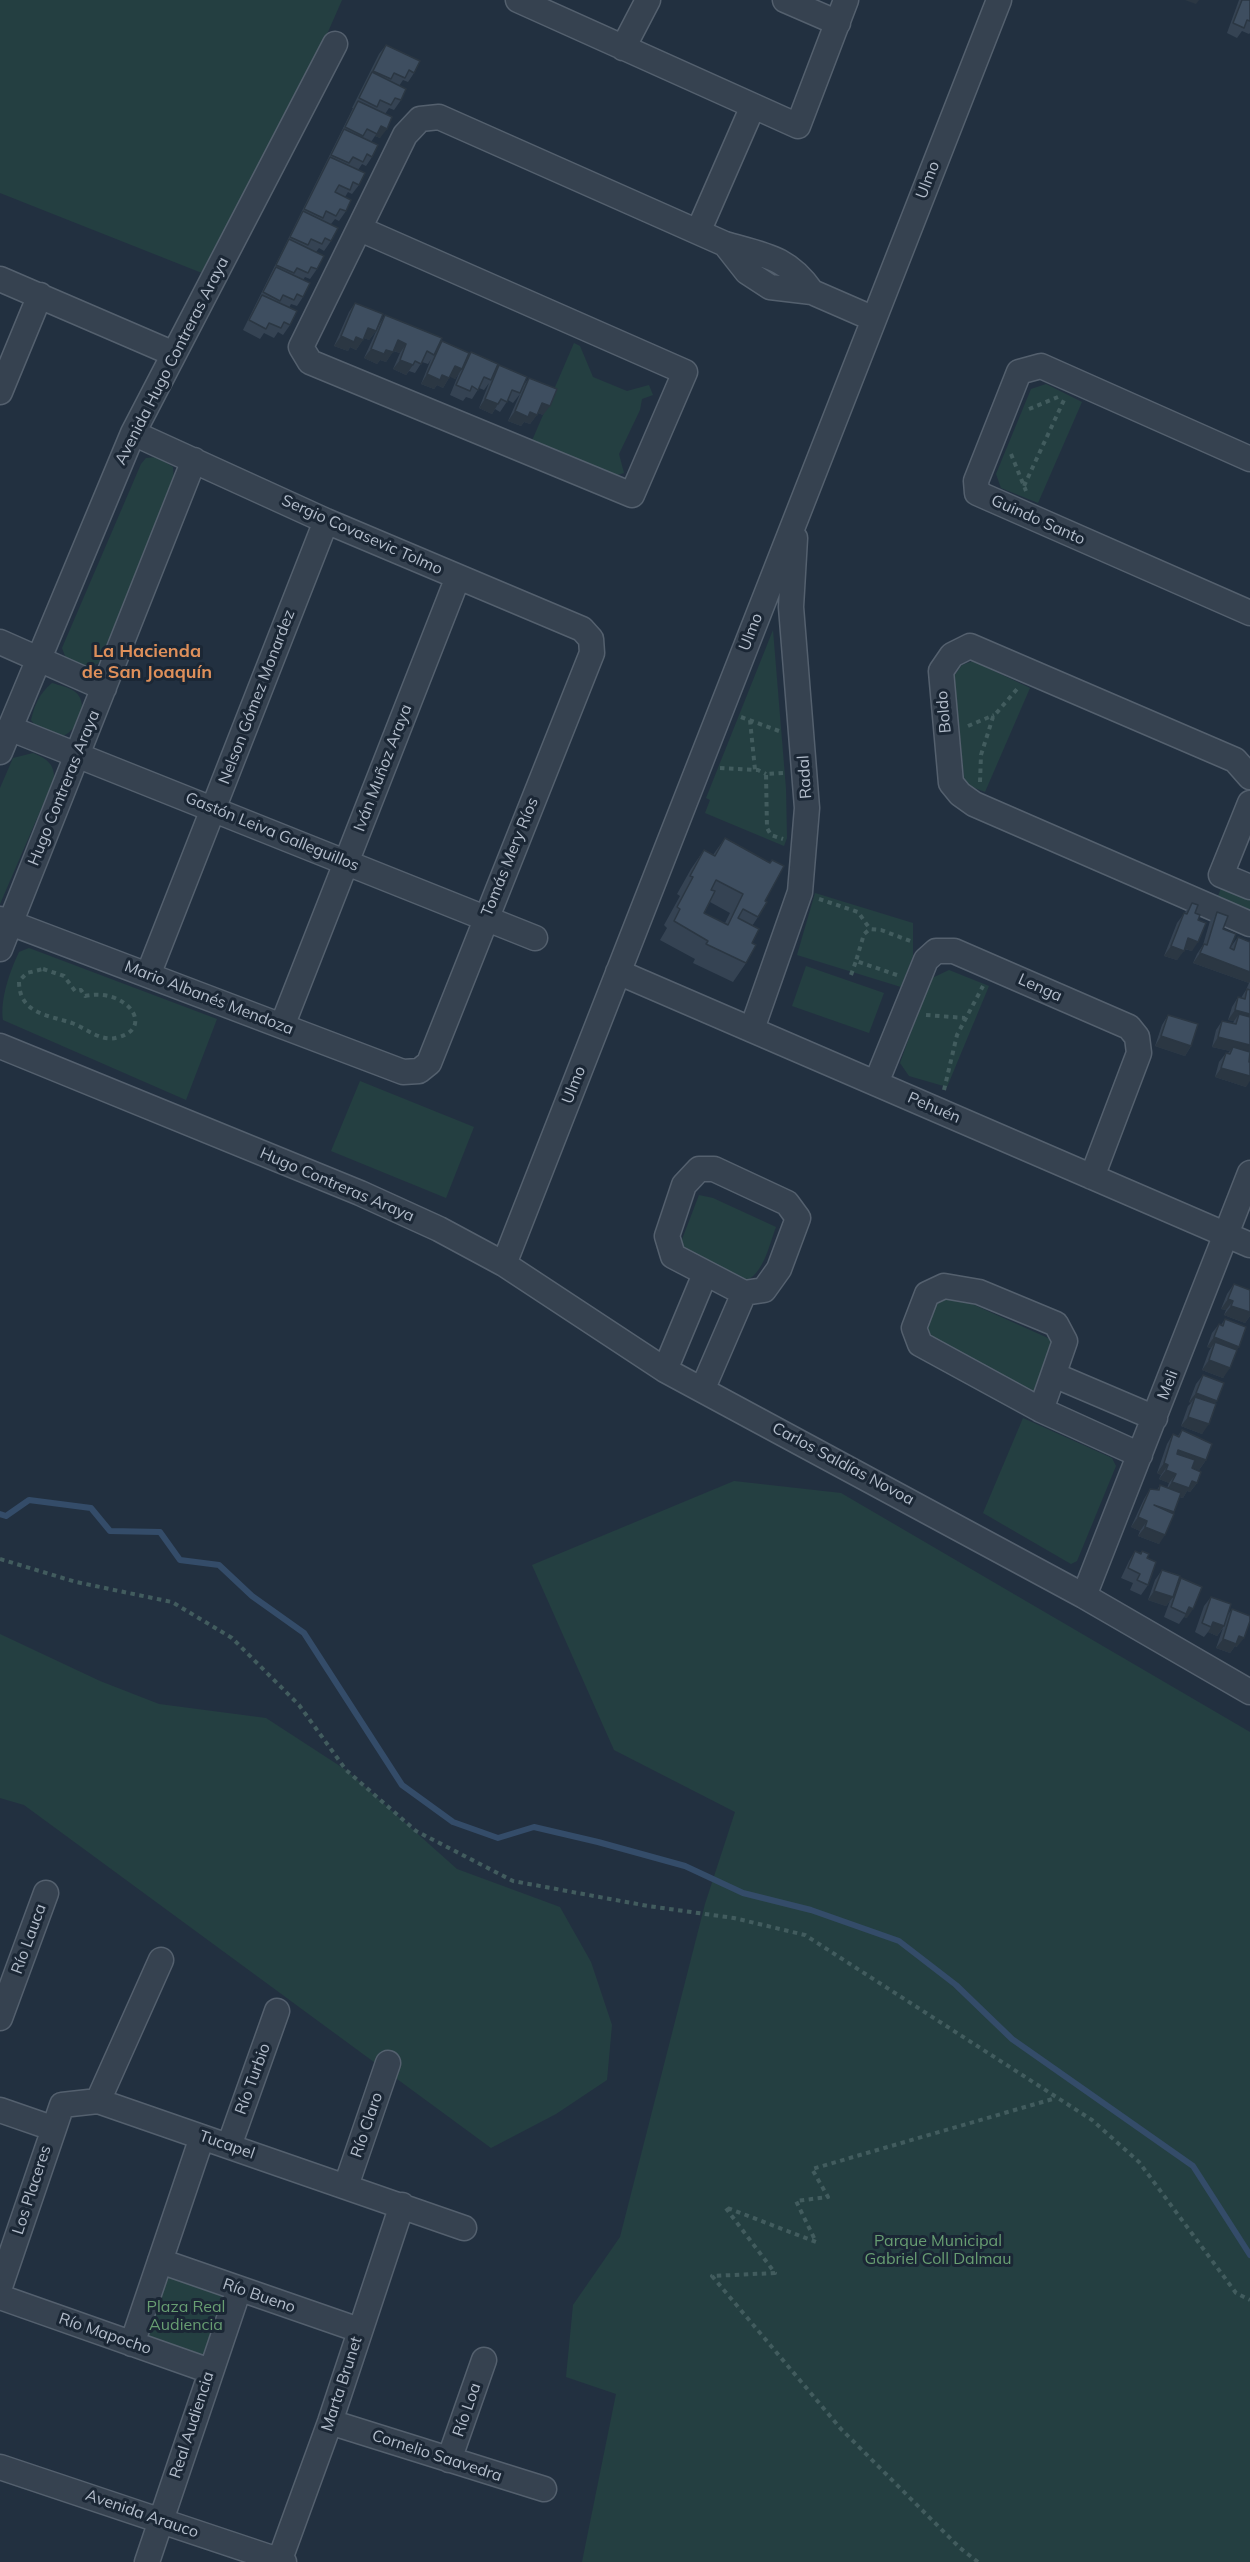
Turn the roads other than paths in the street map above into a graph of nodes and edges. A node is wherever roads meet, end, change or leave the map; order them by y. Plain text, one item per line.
1 (518, 0) edge
2 (648, 0) edge
3 (785, 0) edge
4 (846, 0) edge
5 (999, 0) edge
6 (838, 23) junction
7 (335, 44) dead end
8 (623, 48) junction
9 (753, 106) junction
10 (360, 229) junction
11 (698, 232) junction
12 (0, 279) edge
13 (40, 296) junction
14 (874, 320) junction
15 (174, 354) junction
16 (0, 392) edge
17 (133, 433) junction
18 (1250, 459) edge
19 (194, 460) junction
20 (796, 517) junction
21 (326, 520) junction
22 (458, 577) junction
23 (1250, 613) edge
24 (591, 639) joint
25 (0, 642) edge
26 (38, 658) junction
27 (104, 688) junction
28 (9, 728) junction
29 (0, 752) edge
30 (77, 755) junction
31 (1250, 777) edge
32 (1250, 803) edge
33 (213, 809) junction
34 (346, 862) junction
35 (1221, 875) junction
36 (1250, 887) edge
37 (1208, 906) junction
38 (485, 919) junction
39 (5, 921) edge
40 (1250, 924) edge
41 (535, 938) dead end
42 (0, 949) edge
43 (618, 972) junction
44 (148, 975) junction
45 (282, 1026) junction
46 (752, 1029) junction
47 (0, 1046) edge
48 (419, 1071) joint
49 (876, 1083) junction
50 (1250, 1173) edge
51 (1092, 1177) junction
52 (440, 1229) joint
53 (1226, 1234) junction
54 (1250, 1245) edge
55 (504, 1264) junction
56 (705, 1274) junction
57 (744, 1293) junction
58 (665, 1370) junction
59 (1054, 1375) junction
60 (703, 1388) junction
61 (1041, 1410) junction
62 (1155, 1418) junction
63 (1140, 1455) junction
64 (1084, 1596) junction
65 (1250, 1692) edge
66 (46, 1893) dead end
67 (161, 1960) dead end
68 (278, 2011) dead end
69 (0, 2018) edge
70 (388, 2063) dead end
71 (98, 2101) junction
72 (0, 2110) edge
73 (52, 2128) junction
74 (202, 2137) junction
75 (229, 2146) junction
76 (346, 2186) junction
77 (402, 2205) junction
78 (464, 2228) dead end
79 (160, 2261) junction
80 (0, 2287) edge
81 (239, 2289) junction
82 (0, 2297) edge
83 (359, 2330) junction
84 (132, 2343) junction
85 (484, 2360) dead end
86 (210, 2371) junction
87 (330, 2422) junction
88 (449, 2460) junction
89 (0, 2467) edge
90 (544, 2489) dead end
91 (161, 2521) junction
92 (147, 2562) edge
93 (281, 2562) edge

1 - 8 street
2 - 8 street
3 - 6 street
4 - 6 street
5 - 14 street, Ulmo
6 - 9 street
7 - 15 street, Avenida Hugo Contreras Araya
8 - 9 street
9 - 11 street
10 - 10 street
10 - 11 street
11 - 14 street
12 - 13 street
13 - 15 street
13 - 16 street
14 - 20 street, Ulmo
15 - 17 street, Avenida Hugo Contreras Araya
17 - 19 street, Sergio Covasevic Tolmo
17 - 26 street, Avenida Hugo Contreras Araya
18 - 23 street, Guindo Santo
19 - 21 street, Sergio Covasevic Tolmo
19 - 27 street, Hugo Contreras Araya
20 - 43 street, Ulmo
20 - 46 street, Radal
21 - 22 street, Sergio Covasevic Tolmo
21 - 33 street, Nelson Gómez Monardez
22 - 24 street, Sergio Covasevic Tolmo
22 - 34 street, Iván Muñoz Araya
24 - 38 street, Tomás Mery Ríos
25 - 26 street
26 - 27 street
26 - 28 street, Avenida Hugo Contreras Araya
27 - 30 street, Hugo Contreras Araya
28 - 29 street, Avenida Hugo Contreras Araya
28 - 30 street, Gastón Leiva Galleguillos
30 - 33 street, Gastón Leiva Galleguillos
30 - 39 street, Hugo Contreras Araya
31 - 37 street, Boldo
32 - 35 street
33 - 34 street, Gastón Leiva Galleguillos
33 - 44 street, Nelson Gómez Monardez
34 - 38 street, Gastón Leiva Galleguillos
34 - 45 street, Iván Muñoz Araya
35 - 36 street
35 - 37 street
37 - 40 street, Boldo
38 - 41 street, Gastón Leiva Galleguillos
38 - 48 street, Tomás Mery Ríos
39 - 42 street, Hugo Contreras Araya
39 - 44 street, Mario Albanés Mendoza
43 - 46 street, Pehuén
43 - 55 street, Ulmo
44 - 45 street, Mario Albanés Mendoza
45 - 48 street, Mario Albanés Mendoza
46 - 49 street, Pehuén
47 - 52 street, Hugo Contreras Araya
49 - 51 street, Pehuén
49 - 51 street, Lenga
50 - 53 street, Meli
51 - 53 street, Pehuén
52 - 55 street, Carlos Saldías Novoa
53 - 54 street, Pehuén
53 - 62 street, Meli
55 - 58 street, Carlos Saldías Novoa
56 - 57 street
56 - 57 street
56 - 58 street
57 - 60 street
58 - 60 street, Carlos Saldías Novoa
59 - 61 street
59 - 61 street
59 - 62 street
60 - 64 street, Carlos Saldías Novoa
61 - 63 street
62 - 63 street, Meli
63 - 64 street, Meli
64 - 65 street, Carlos Saldías Novoa
66 - 69 street, Río Lauca
67 - 71 street
68 - 75 street, Río Turbio
70 - 76 street, Río Claro
71 - 73 street, Tucapel
71 - 74 street, Tucapel
72 - 73 street
73 - 80 street, Los Placeres
74 - 75 street, Tucapel
74 - 79 street
75 - 76 street, Tucapel
76 - 77 street, Tucapel
77 - 78 street, Tucapel
77 - 83 street, Marta Brunet
79 - 81 street, Río Bueno
79 - 84 street
81 - 83 street, Río Bueno
81 - 86 street, Real Audiencia
82 - 84 street, Río Mapocho
83 - 87 street, Marta Brunet
84 - 86 street, Río Mapocho
85 - 88 street, Río Loa
86 - 91 street, Real Audiencia
87 - 88 street, Cornelio Saavedra
87 - 93 street, Marta Brunet
88 - 90 street, Cornelio Saavedra
89 - 91 street, Avenida Arauco
91 - 92 street, Real Audiencia
91 - 93 street, Avenida Arauco

